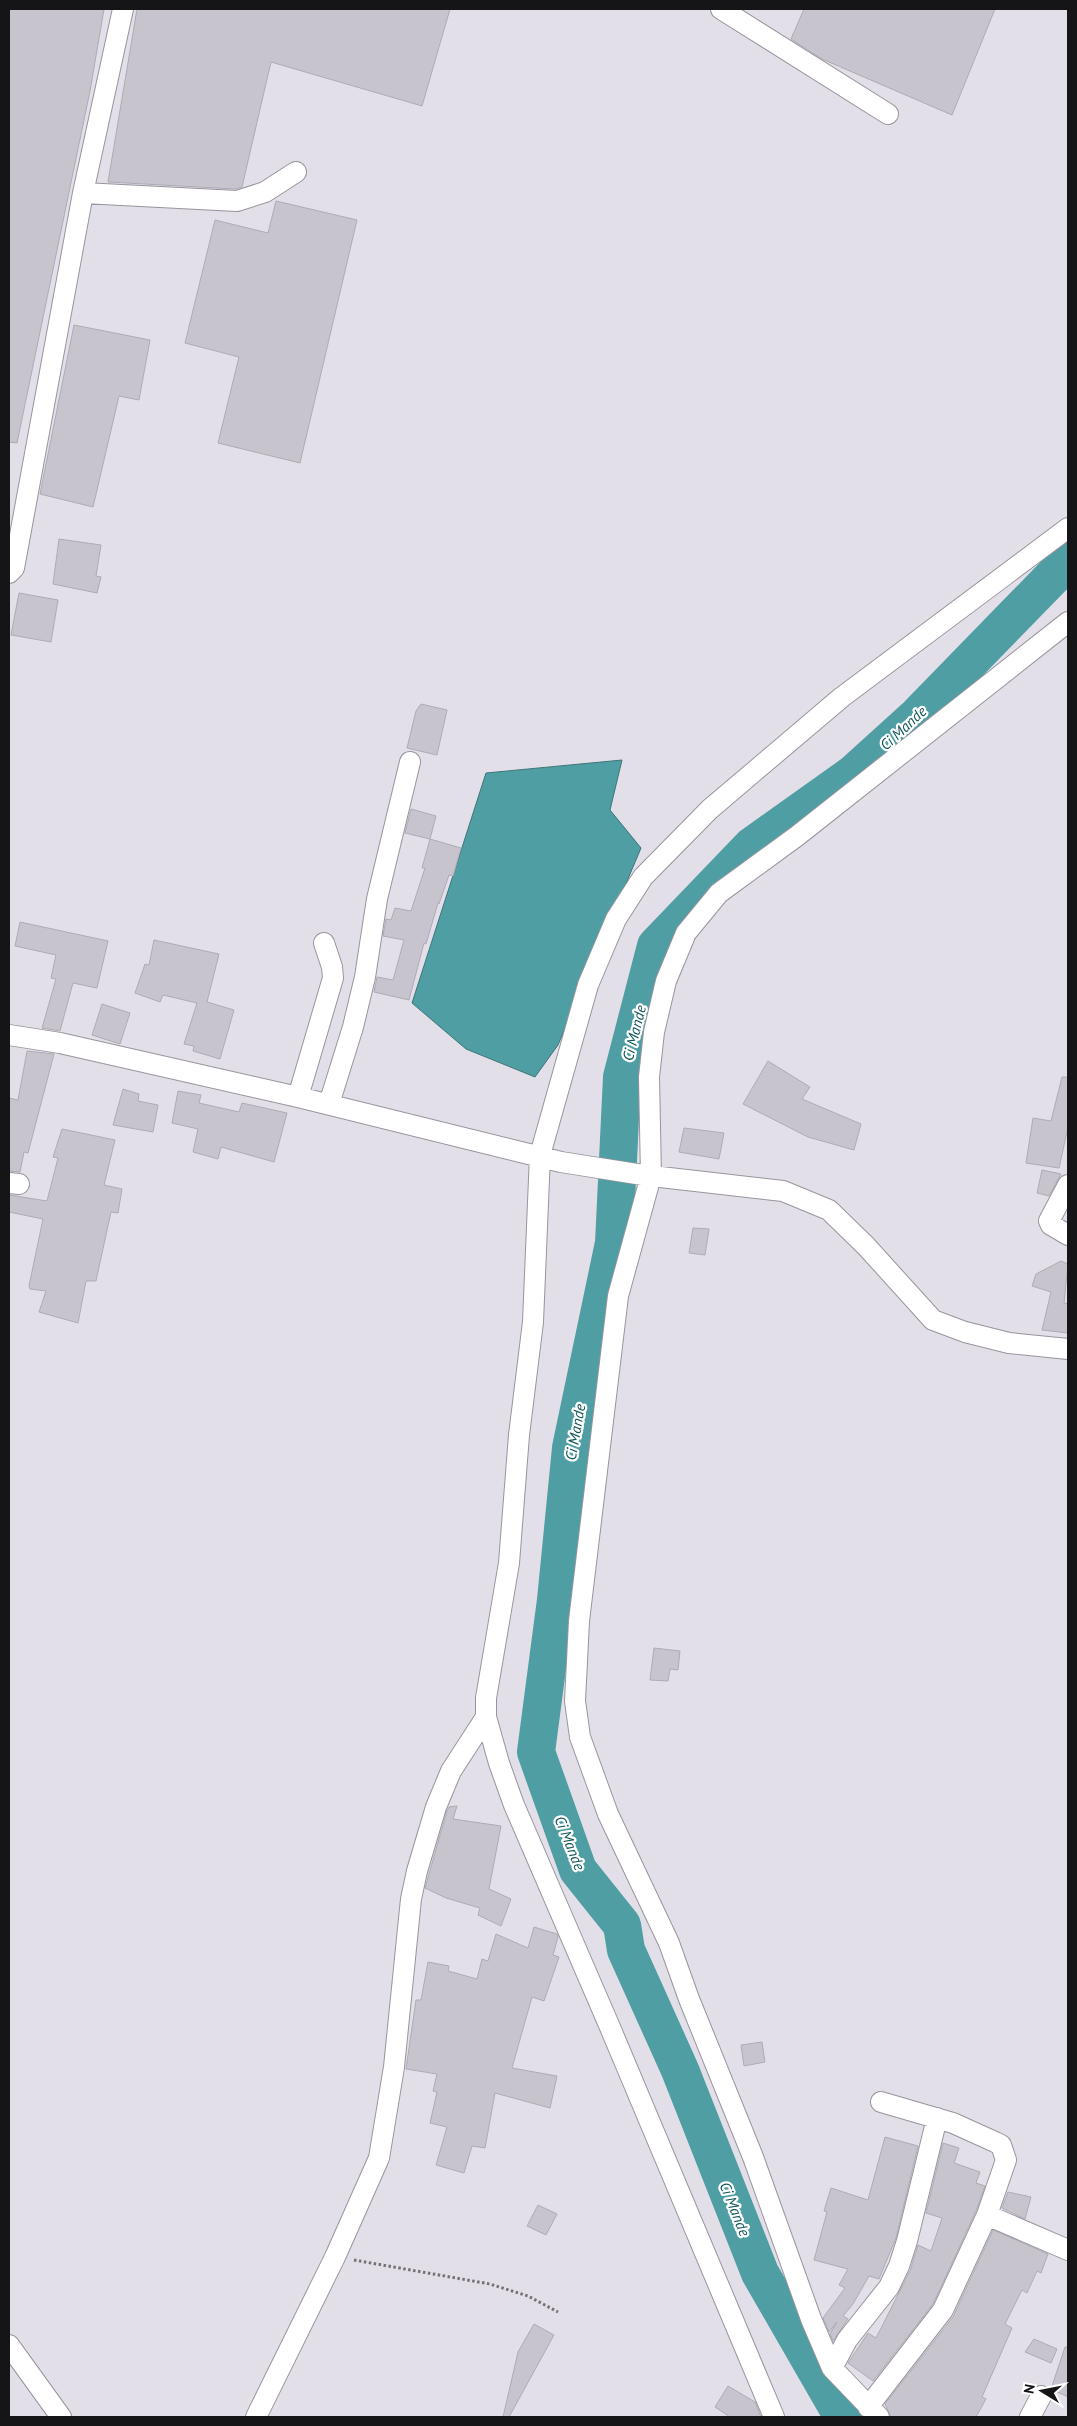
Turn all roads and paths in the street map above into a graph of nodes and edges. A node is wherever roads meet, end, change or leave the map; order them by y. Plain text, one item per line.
1 (123, 9) edge
2 (721, 9) edge
3 (888, 114) dead end
4 (296, 172) dead end
5 (82, 193) junction
6 (1068, 528) edge
7 (9, 573) edge
8 (1068, 622) edge
9 (410, 762) dead end
10 (324, 943) dead end
11 (9, 1035) edge
12 (298, 1097) junction
13 (329, 1104) junction
14 (540, 1155) junction
15 (647, 1175) junction
16 (1068, 1185) edge
17 (1068, 1235) edge
18 (1068, 1349) edge
19 (486, 1718) junction
20 (881, 2102) dead end
21 (937, 2118) junction
22 (987, 2215) junction
23 (1068, 2250) edge
24 (335, 2257) junction
25 (558, 2312) dead end
26 (9, 2346) edge
27 (832, 2368) junction
28 (1041, 2396) dead end
29 (874, 2412) edge
30 (61, 2417) edge
31 (256, 2417) edge
32 (774, 2417) edge
33 (1030, 2417) edge

1 - 5 street
2 - 3 street
4 - 5 street
5 - 7 street
6 - 14 street
8 - 15 street
9 - 13 street
10 - 12 street
11 - 12 street
12 - 13 street
13 - 14 street
14 - 15 street
14 - 19 street
15 - 18 street
15 - 27 street
16 - 17 street
19 - 24 street
19 - 32 street
20 - 21 street
21 - 22 street
21 - 27 street
22 - 23 street
22 - 29 street
24 - 25 path
24 - 31 street
26 - 30 street
27 - 29 street
28 - 33 street

